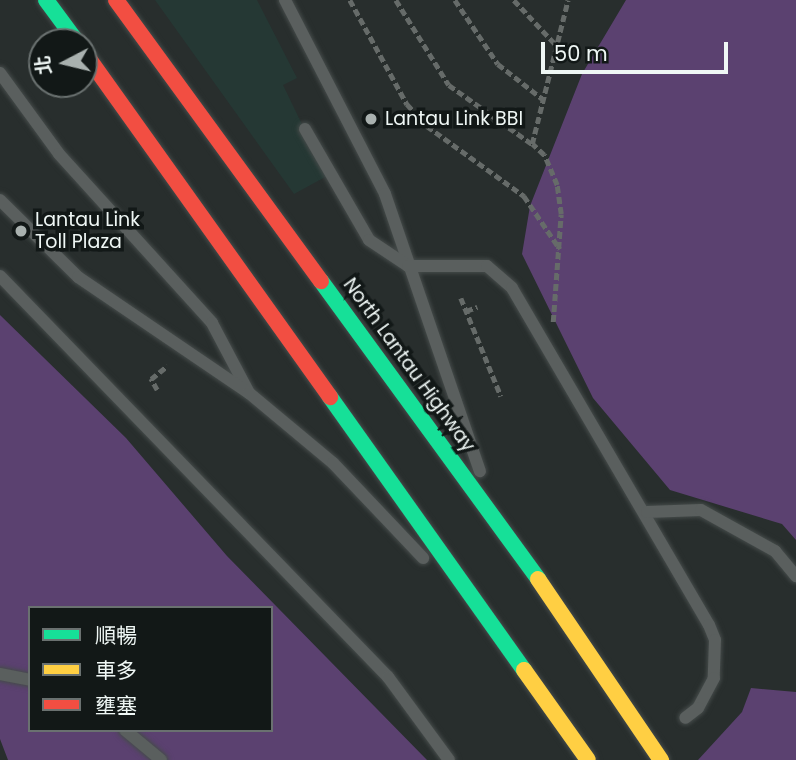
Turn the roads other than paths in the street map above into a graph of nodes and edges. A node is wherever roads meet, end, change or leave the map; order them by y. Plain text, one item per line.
1 (46, 0) edge
2 (116, 0) edge
3 (285, 0) edge
4 (67, 28) edge
5 (98, 72) edge
6 (0, 73) edge
7 (304, 129) dead end
8 (0, 200) edge
9 (408, 266) junction
10 (0, 276) edge
11 (249, 393) junction
12 (648, 512) junction
13 (523, 556) junction
14 (796, 576) edge
15 (528, 672) junction
16 (0, 674) edge
17 (28, 680) edge
18 (685, 718) dead end
19 (127, 732) edge
20 (161, 760) edge
21 (449, 760) edge
22 (588, 760) edge
23 (661, 760) edge

1 - 4 highway
2 - 13 highway, North Lantau Highway
3 - 9 lane
5 - 15 highway
6 - 11 lane
7 - 9 lane
8 - 11 lane
9 - 12 lane
9 - 13 lane
10 - 21 lane
11 - 15 lane
12 - 14 lane
12 - 18 lane
13 - 23 highway, North Lantau Highway
15 - 22 highway
16 - 17 lane
19 - 20 lane

